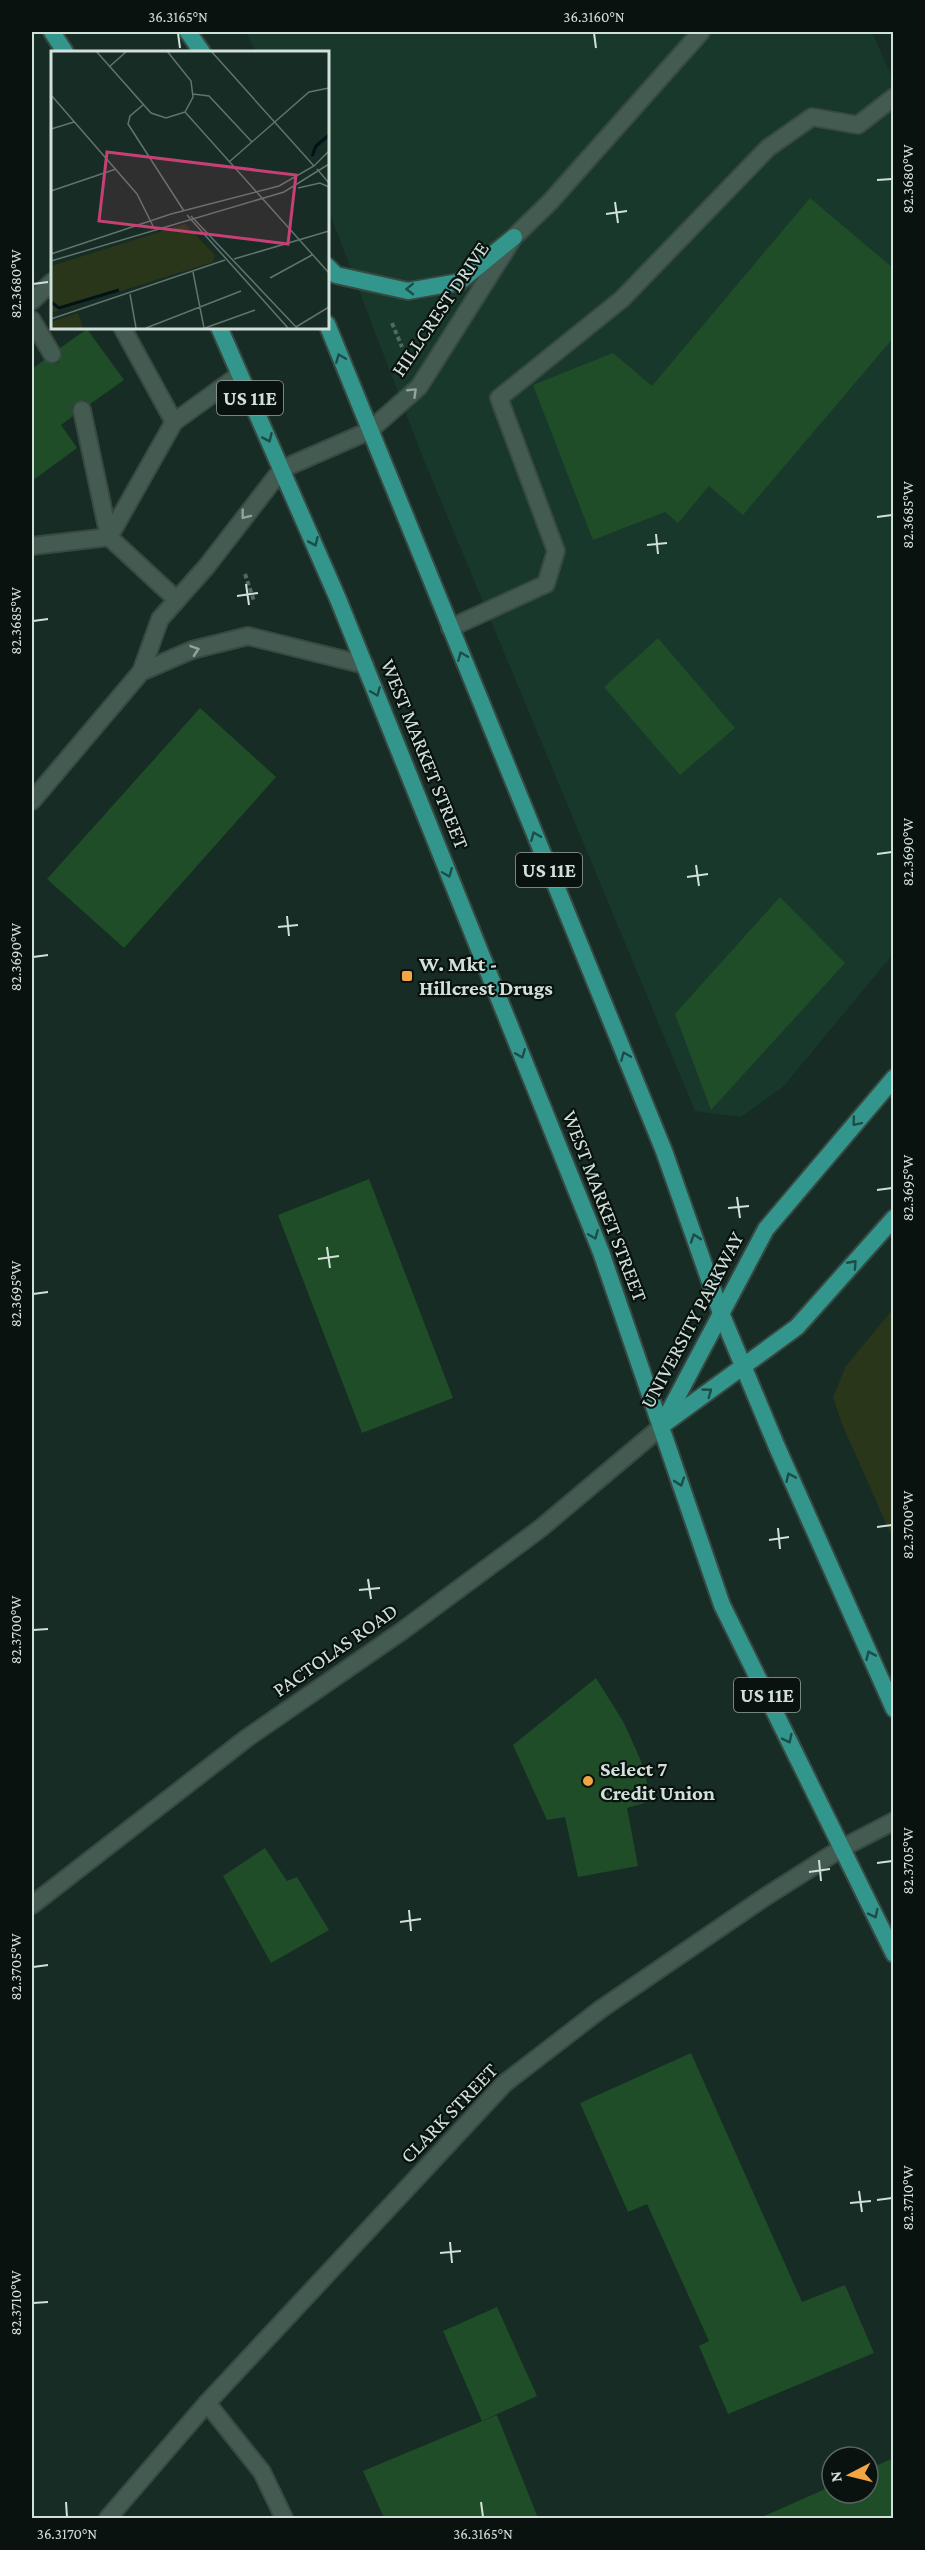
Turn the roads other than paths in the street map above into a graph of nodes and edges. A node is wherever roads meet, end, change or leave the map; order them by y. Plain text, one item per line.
1 (52, 32) edge
2 (188, 32) edge
3 (194, 32) edge
4 (701, 32) edge
5 (201, 50) edge
6 (64, 51) edge
7 (894, 97) edge
8 (514, 237) junction
9 (328, 267) edge
10 (51, 283) edge
11 (32, 301) edge
12 (32, 320) edge
13 (328, 327) edge
14 (123, 328) edge
15 (219, 328) edge
16 (52, 354) dead end
17 (239, 375) junction
18 (82, 410) dead end
19 (174, 422) junction
20 (369, 431) junction
21 (282, 469) junction
22 (109, 537) junction
23 (32, 546) edge
24 (177, 600) junction
25 (450, 628) junction
26 (365, 665) junction
27 (141, 672) junction
28 (32, 801) edge
29 (894, 1078) edge
30 (894, 1218) edge
31 (721, 1313) junction
32 (743, 1366) junction
33 (660, 1427) junction
34 (894, 1709) edge
35 (894, 1821) edge
36 (842, 1848) junction
37 (32, 1905) edge
38 (894, 1954) edge
39 (207, 2403) junction
40 (108, 2518) edge
41 (284, 2518) edge

1 - 6 main road
2 - 5 main road
3 - 5 main road
4 - 8 street, HILLCREST DRIVE
7 - 25 street
8 -> 9 main road
20 -> 8 street, HILLCREST DRIVE
10 - 11 street
12 - 16 street
20 -> 13 main road, US 11E
14 - 19 street
15 - 17 main road, US 11E
17 - 19 street
17 -> 21 main road, US 11E
18 - 22 street
19 - 22 street
20 - 21 street, HILLCREST DRIVE
20 - 25 main road, US 11E
21 -> 24 street, HILLCREST DRIVE
21 -> 26 main road, WEST MARKET STREET / US 11E
22 - 23 street
22 - 24 street
24 - 27 street, HILLCREST DRIVE
31 -> 25 main road, US 11E
27 -> 26 street, HILLCREST DRIVE
26 -> 33 main road, WEST MARKET STREET / US 11E
27 - 28 street, HILLCREST DRIVE
29 -> 31 main road, UNIVERSITY PARKWAY
32 -> 30 main road, UNIVERSITY PARKWAY
31 - 32 main road, US 11E
31 - 33 main road, UNIVERSITY PARKWAY
33 -> 32 main road, UNIVERSITY PARKWAY
34 -> 32 main road, US 11E
33 -> 36 main road, WEST MARKET STREET / US 11E
33 - 37 street, PACTOLAS ROAD
35 - 36 street, CLARK STREET
36 -> 38 main road, WEST MARKET STREET / US 11E
36 - 39 street, CLARK STREET
39 - 40 street, CLARK STREET
39 - 41 street

